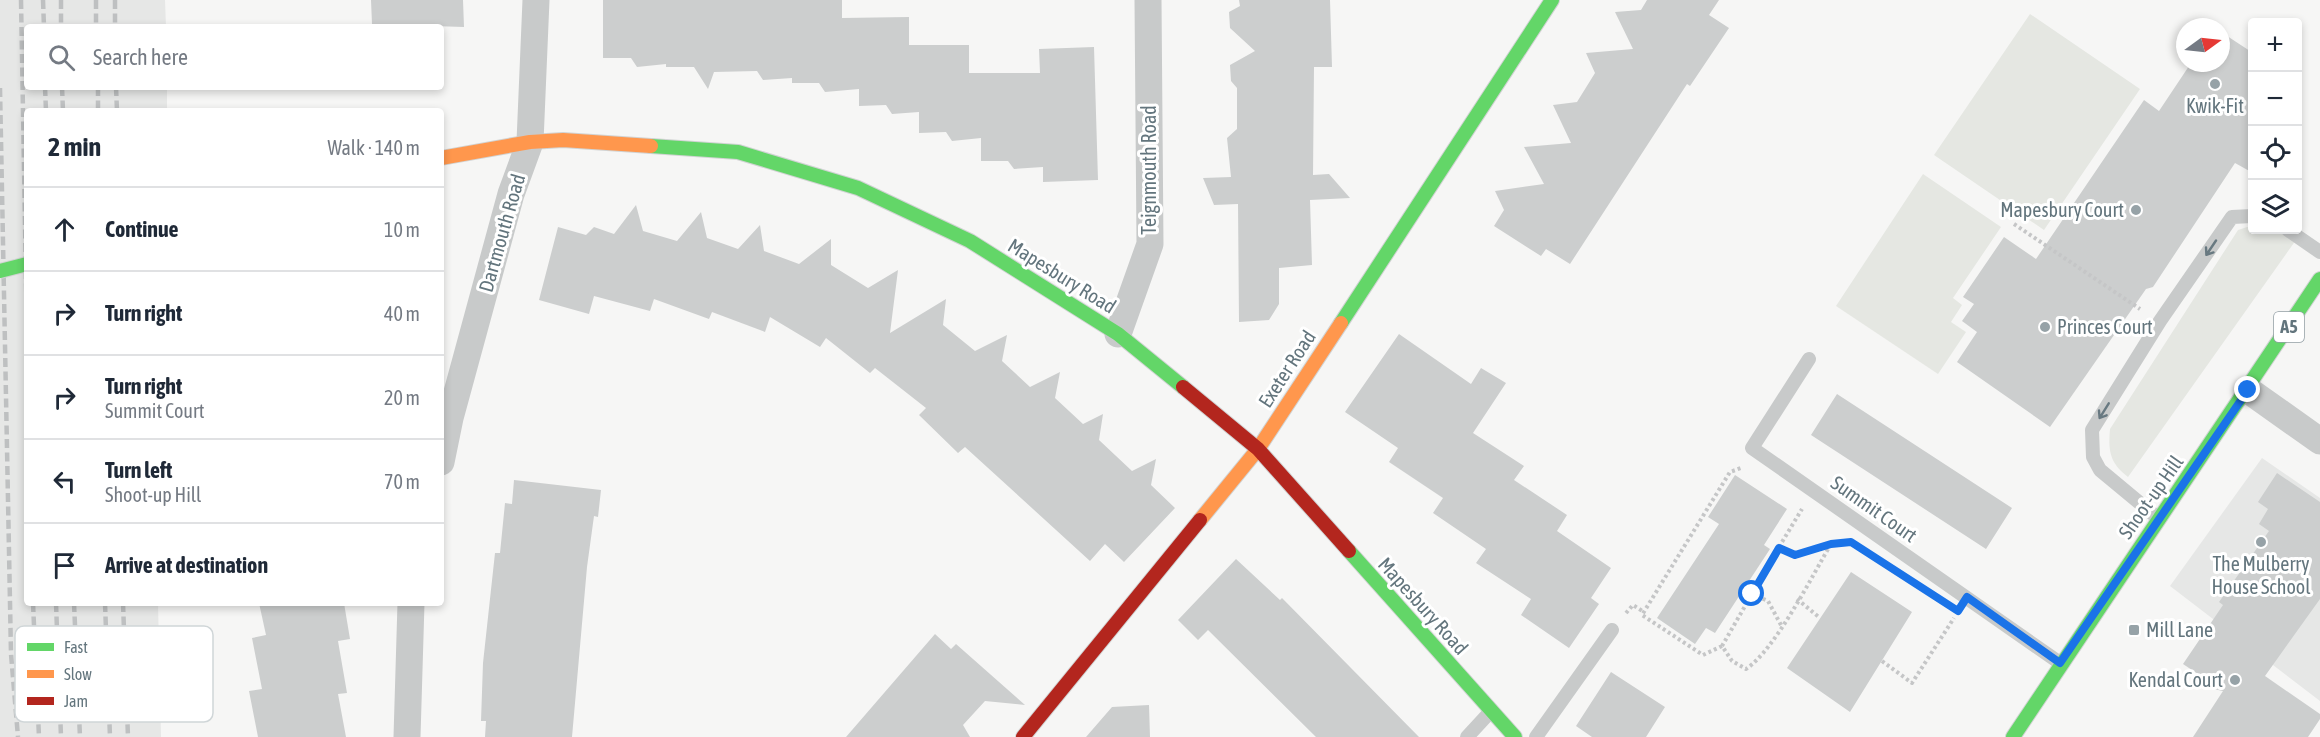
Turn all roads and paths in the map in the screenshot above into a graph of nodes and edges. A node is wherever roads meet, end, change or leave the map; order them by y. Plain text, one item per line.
1 (536, 0) edge
2 (1148, 0) edge
3 (1552, 0) edge
4 (530, 142) junction
5 (444, 157) edge
6 (2248, 216) edge
7 (2014, 224) dead end
8 (2294, 234) edge
9 (2320, 252) edge
10 (24, 265) edge
11 (0, 271) edge
12 (2320, 279) edge
13 (2160, 321) junction
14 (1118, 334) junction
15 (1809, 359) dead end
16 (2248, 390) junction
17 (2320, 441) edge
18 (444, 447) edge
19 (1258, 449) junction
20 (1751, 472) dead end
21 (1804, 505) dead end
22 (2159, 520) junction
23 (1851, 542) dead end
24 (1831, 544) junction
25 (1779, 548) junction
26 (1752, 594) junction
27 (1967, 597) junction
28 (1797, 600) junction
29 (411, 606) edge
30 (1820, 618) dead end
31 (1781, 626) junction
32 (1612, 630) dead end
33 (1722, 646) junction
34 (1882, 662) dead end
35 (2060, 663) junction
36 (1491, 711) junction
37 (407, 737) edge
38 (1023, 737) edge
39 (1467, 737) edge
40 (1515, 737) edge
41 (1536, 737) edge
42 (2013, 737) edge

1 - 4 street, Dartmouth Road
2 - 14 street, Teignmouth Road
3 - 19 street, Exeter Road
4 - 5 street, Mapesbury Road
4 - 14 street, Mapesbury Road
4 - 18 street, Dartmouth Road
6 -> 13 lane
7 - 13 path
8 - 9 lane
10 - 11 street, bridge
12 - 16 street, Shoot-up Hill / A5
13 -> 22 lane
14 - 19 street, Mapesbury Road
15 - 27 lane, Summit Court
16 - 17 street
16 - 22 street, Shoot-up Hill / A5
19 - 36 street, Mapesbury Road
19 - 38 street, Exeter Road
20 - 33 path
21 - 25 path
22 - 35 street, Shoot-up Hill / A5
23 - 24 path
24 - 25 path
24 - 28 path
25 - 26 path
26 - 31 path
26 - 33 path
27 - 34 path
27 - 35 lane, Summit Court
28 - 30 path
28 - 31 path
29 - 37 street
31 - 33 path
32 - 41 lane
35 - 42 street, Shoot-up Hill / A5
36 - 39 lane
36 - 40 street, Mapesbury Road

